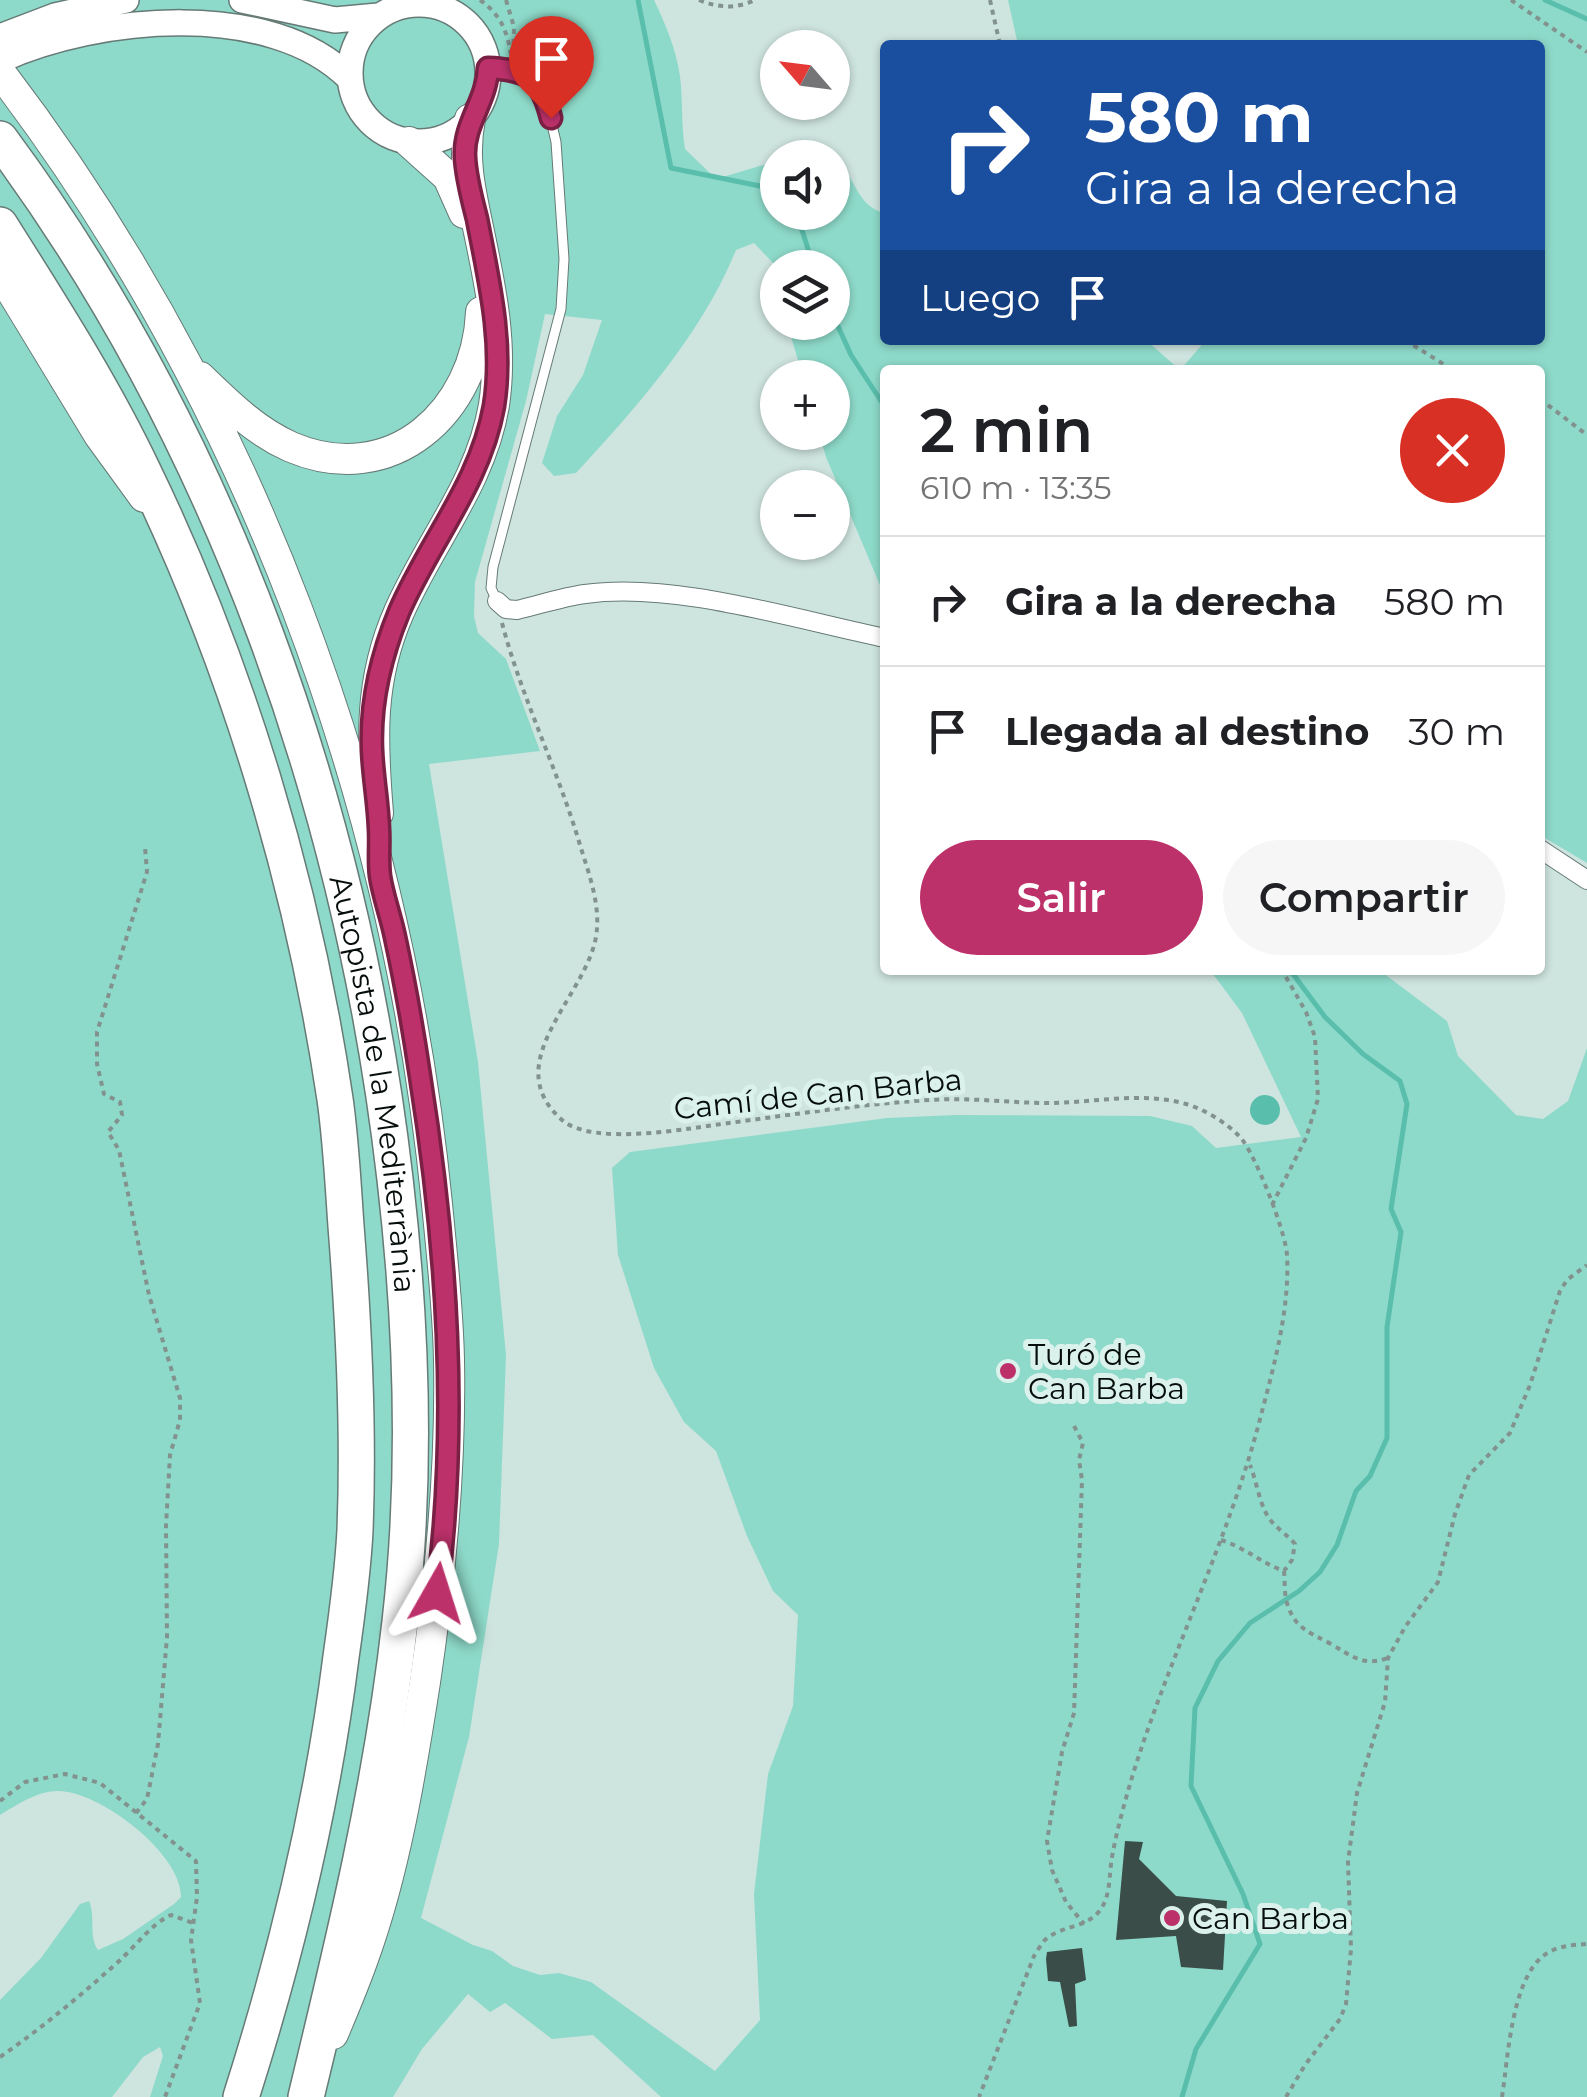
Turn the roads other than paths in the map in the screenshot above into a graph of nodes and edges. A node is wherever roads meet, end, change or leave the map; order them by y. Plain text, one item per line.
1 (126, 0) edge
2 (242, 0) edge
3 (378, 16) junction
4 (0, 37) edge
5 (0, 60) edge
6 (500, 69) junction
7 (0, 72) edge
8 (350, 78) junction
9 (470, 119) junction
10 (0, 138) edge
11 (409, 142) junction
12 (0, 225) edge
13 (0, 272) edge
14 (181, 358) junction
15 (169, 532) junction
16 (497, 602) joint
17 (880, 637) edge
18 (1545, 852) edge
19 (380, 876) junction
20 (1587, 880) edge
21 (241, 2097) edge
22 (307, 2097) edge

1 - 4 main road
2 - 3 main road
3 - 6 main road
3 - 8 main road
5 - 8 main road
6 - 9 main road
6 - 16 lane
7 - 14 highway
8 - 11 main road
9 - 11 main road
9 - 19 highway
10 - 22 highway, Autopista de la Mediterrània
11 - 14 highway
12 - 15 highway, Autopista de la Mediterrània
13 - 15 highway
14 - 19 highway
15 - 21 highway, Autopista de la Mediterrània
16 - 17 street
18 - 20 street
19 - 22 highway

